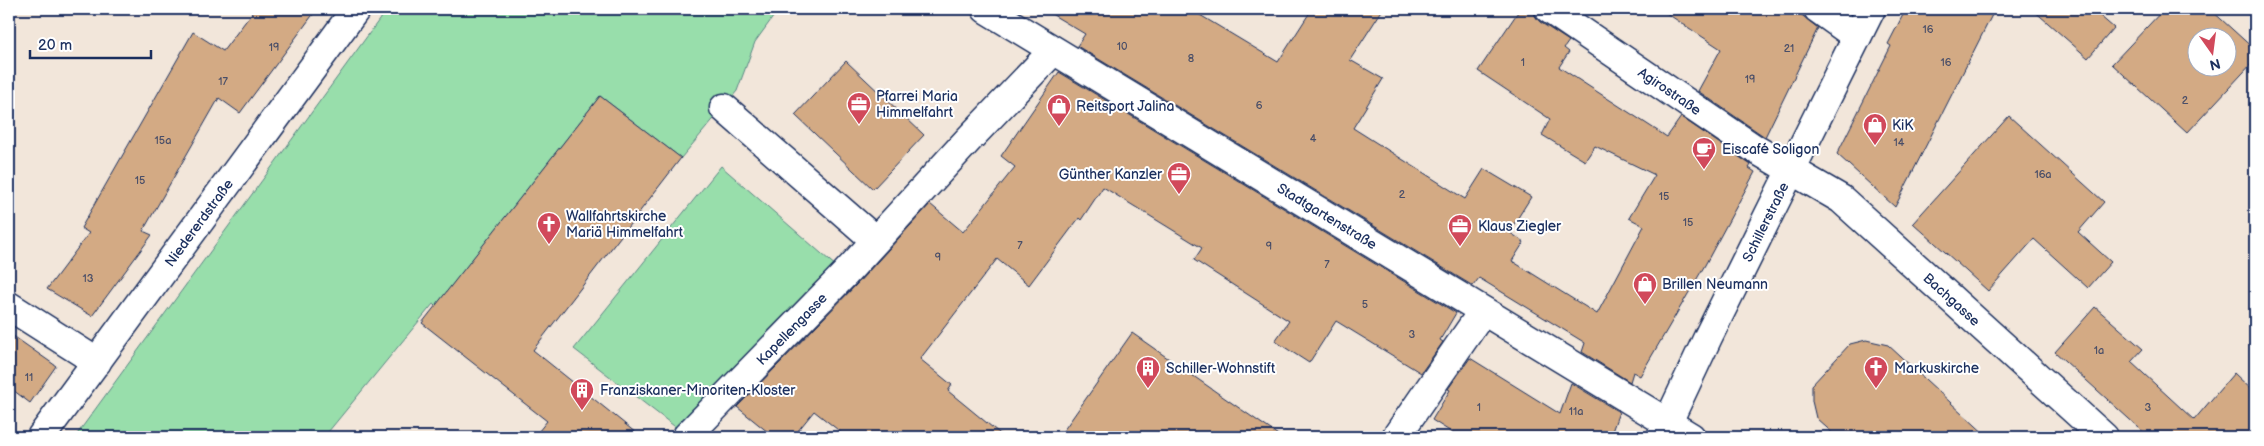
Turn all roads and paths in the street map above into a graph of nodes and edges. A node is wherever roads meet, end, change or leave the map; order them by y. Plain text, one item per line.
1 (356, 9) edge
2 (986, 9) edge
3 (1549, 9) edge
4 (1871, 9) edge
5 (1821, 11) edge
6 (1857, 36) junction
7 (1053, 51) junction
8 (724, 108) dead end
9 (1792, 170) junction
10 (875, 240) junction
11 (9, 306) edge
12 (1483, 310) junction
13 (97, 362) junction
14 (1664, 430) edge
15 (41, 437) edge
16 (689, 437) edge
17 (1396, 437) edge
18 (1691, 437) edge
19 (2104, 437) edge

1 - 13 street, Niedererdstraße
2 - 7 street, Stadtgartenstraße
3 - 9 street, Agirostraße
4 - 6 street, Schillerstraße
5 - 6 street
6 - 9 street, Schillerstraße
7 - 10 street, Kapellengasse
7 - 12 street, Stadtgartenstraße
8 - 10 street
9 - 14 street, Schillerstraße
9 - 19 street, Bachgasse
10 - 16 street, Kapellengasse
11 - 13 street
12 - 14 street, Stadtgartenstraße
12 - 17 street
13 - 15 street, Niedererdstraße
14 - 18 street, Stadtgartenstraße

